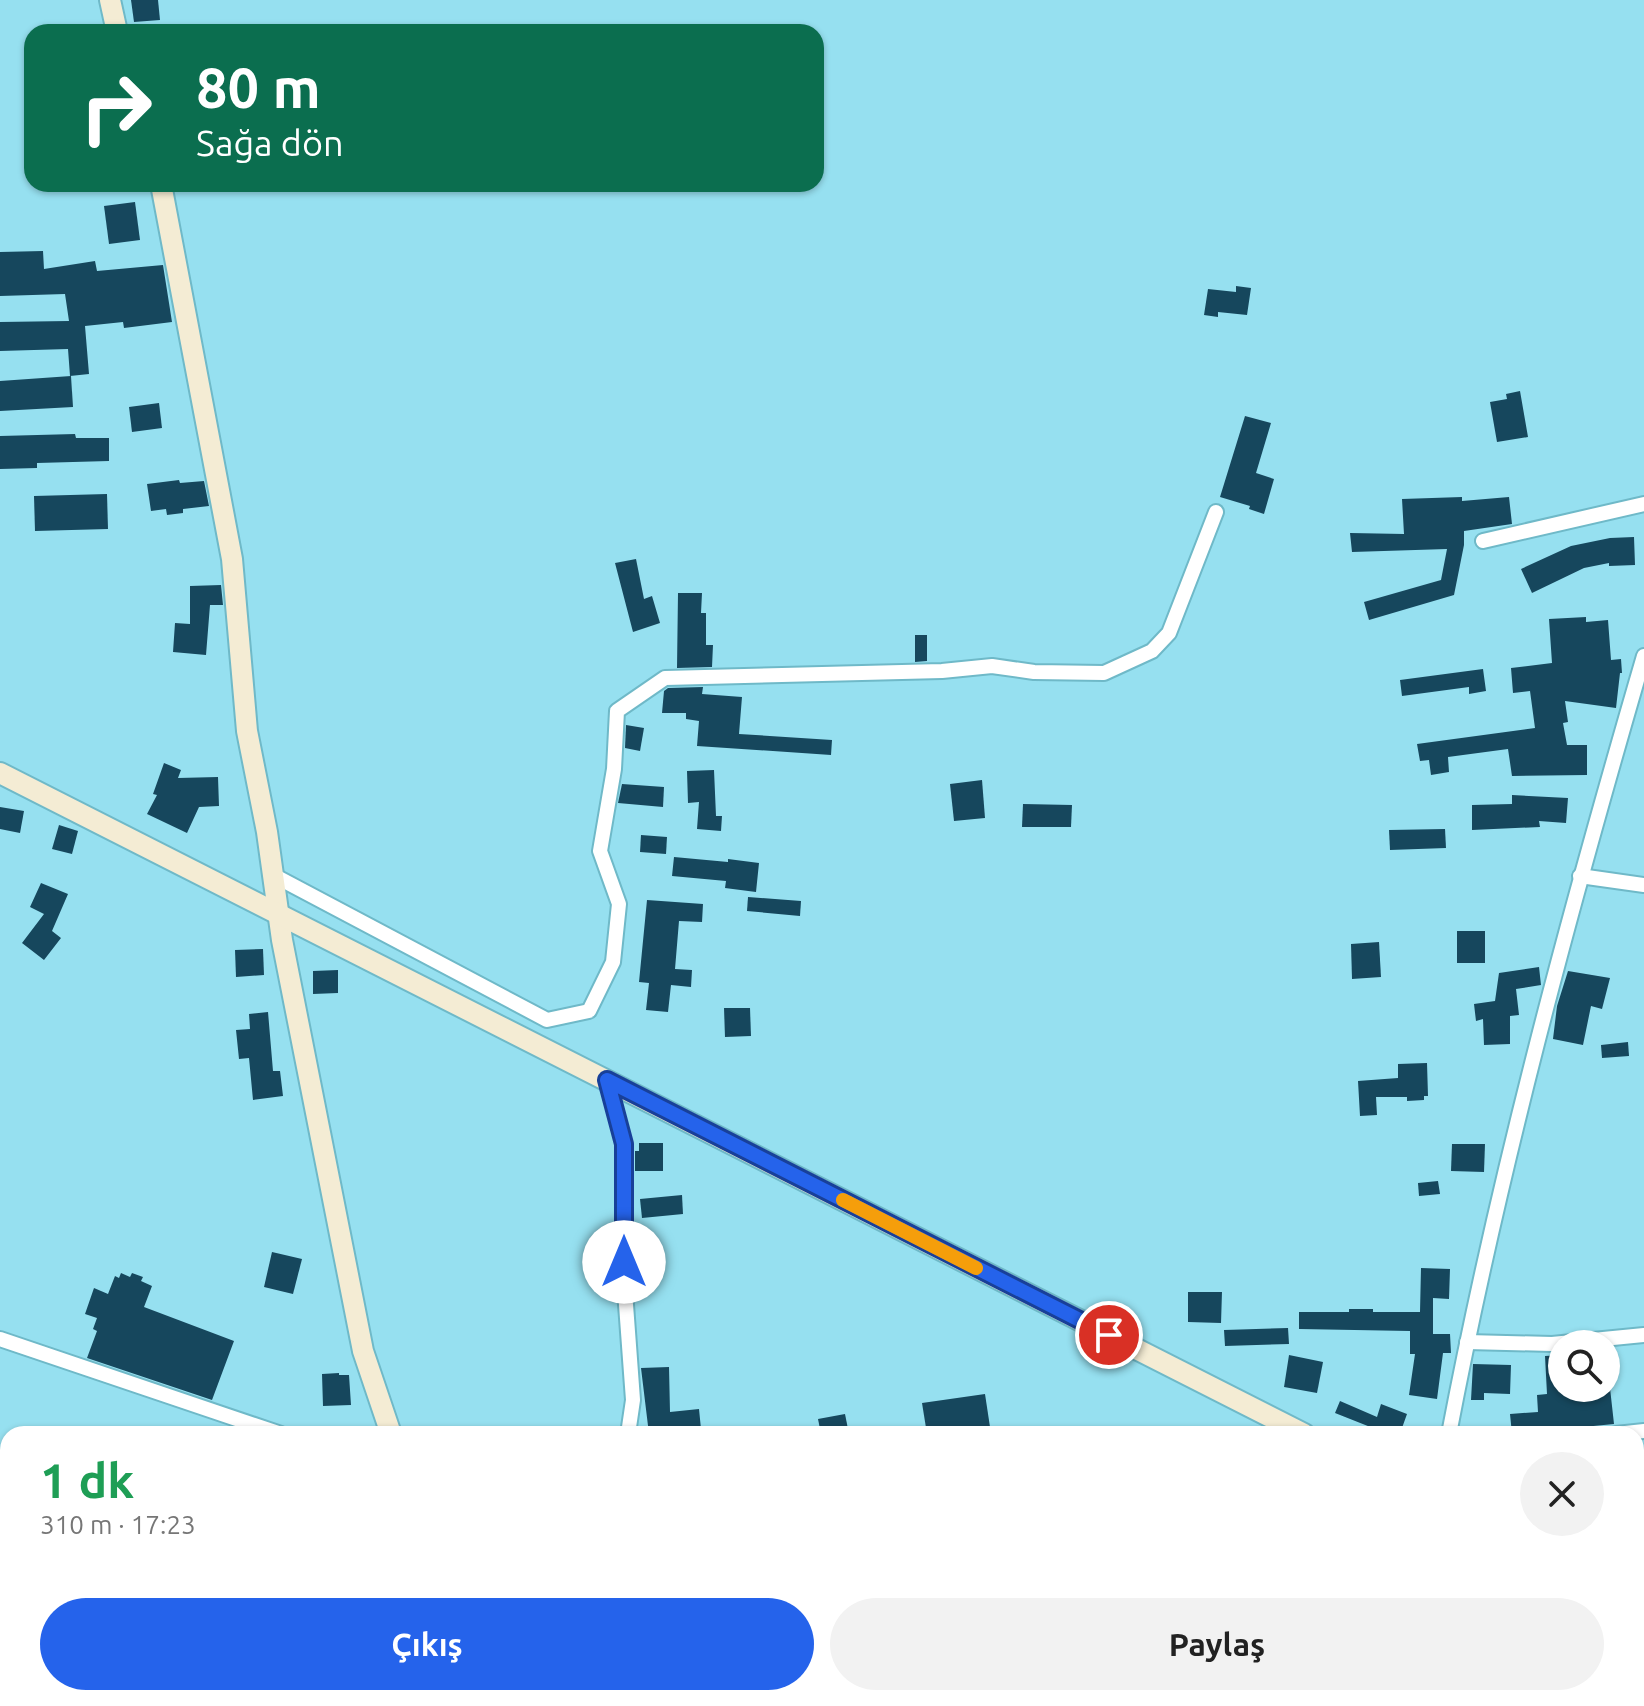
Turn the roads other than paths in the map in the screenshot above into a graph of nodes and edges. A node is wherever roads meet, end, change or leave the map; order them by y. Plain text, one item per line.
1 (110, 0) edge
2 (115, 24) edge
3 (163, 192) edge
4 (1644, 504) edge
5 (1216, 512) dead end
6 (1483, 541) dead end
7 (1644, 656) edge
8 (0, 773) edge
9 (273, 875) junction
10 (1580, 876) junction
11 (1644, 885) edge
12 (278, 913) junction
13 (607, 1080) junction
14 (1644, 1335) edge
15 (0, 1339) edge
16 (1467, 1342) junction
17 (257, 1426) edge
18 (388, 1426) edge
19 (629, 1426) edge
20 (1288, 1426) edge
21 (1451, 1426) edge

1 - 2 street
3 - 9 street
4 - 6 street
5 - 9 street
7 - 10 street
8 - 12 street
9 - 12 street
10 - 11 street
10 - 16 street
12 - 13 street
12 - 18 street
13 - 19 street
13 - 20 street
14 - 16 street
15 - 17 street
16 - 21 street

